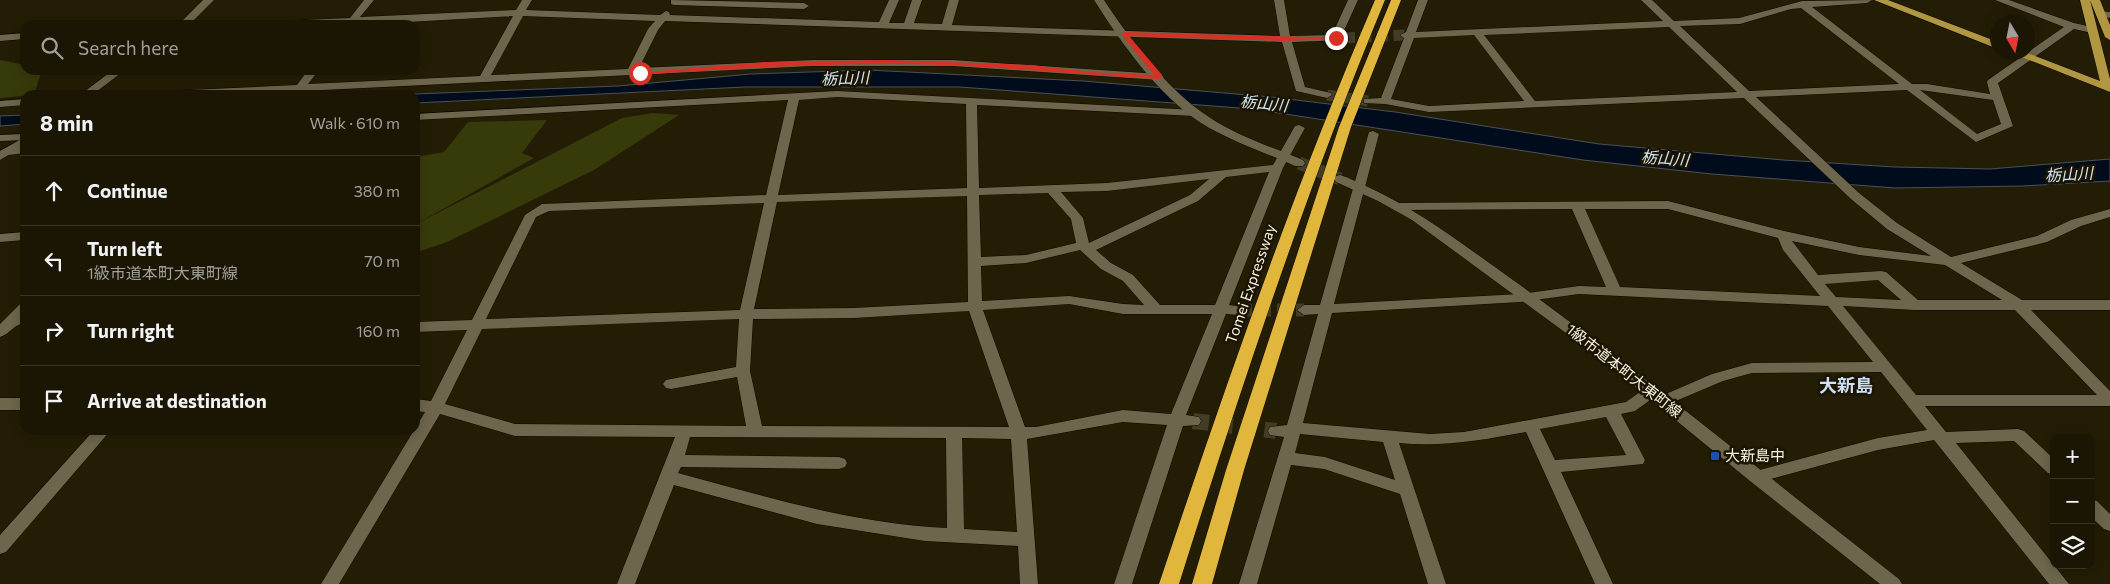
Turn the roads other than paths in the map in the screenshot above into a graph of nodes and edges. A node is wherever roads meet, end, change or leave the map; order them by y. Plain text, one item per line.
1 (209, 0) edge
2 (369, 0) edge
3 (528, 0) edge
4 (894, 0) edge
5 (917, 0) edge
6 (954, 0) edge
7 (1099, 0) edge
8 (1279, 0) edge
9 (1352, 0) edge
10 (1380, 0) edge
11 (1396, 0) edge
12 (1422, 0) edge
13 (1646, 0) edge
14 (1867, 0) edge
15 (1879, 0) edge
16 (2000, 0) edge
17 (2085, 0) edge
18 (2095, 0) edge
19 (675, 1) edge
20 (733, 2) edge
21 (806, 3) edge
22 (1802, 4) junction
23 (521, 13) junction
24 (2105, 14) edge
25 (662, 19) junction
26 (187, 20) edge
27 (354, 20) edge
28 (403, 20) edge
29 (721, 21) junction
30 (795, 23) junction
31 (883, 25) junction
32 (1672, 25) junction
33 (908, 26) junction
34 (2072, 26) junction
35 (946, 28) junction
36 (2092, 30) junction
37 (1477, 32) junction
38 (1124, 34) junction
39 (1407, 35) junction
40 (20, 36) edge
41 (2110, 37) edge
42 (0, 38) edge
43 (1286, 39) junction
44 (1990, 43) edge
45 (2035, 51) edge
46 (2022, 60) edge
47 (2034, 60) edge
48 (631, 73) junction
49 (113, 75) edge
50 (310, 75) edge
51 (1160, 78) junction
52 (483, 80) junction
53 (1908, 87) junction
54 (2108, 89) edge
55 (92, 90) edge
56 (298, 90) edge
57 (1749, 95) junction
58 (794, 96) junction
59 (1332, 97) junction
60 (1998, 98) junction
61 (971, 100) junction
62 (1368, 101) tunnel mouth
63 (1385, 101) junction
64 (20, 102) edge
65 (0, 104) edge
66 (1532, 104) junction
67 (1193, 112) junction
68 (420, 117) edge
69 (1299, 128) dead end
70 (1373, 134) dead end
71 (0, 138) edge
72 (20, 138) edge
73 (20, 142) edge
74 (20, 150) edge
75 (5, 153) edge
76 (1280, 162) junction
77 (1299, 163) tunnel mouth
78 (1223, 174) junction
79 (1340, 179) tunnel mouth
80 (1359, 188) junction
81 (1051, 189) junction
82 (973, 192) junction
83 (772, 199) junction
84 (1577, 206) junction
85 (1399, 207) junction
86 (2110, 213) edge
87 (1783, 235) junction
88 (20, 236) edge
89 (0, 238) edge
90 (1086, 247) junction
91 (1950, 261) junction
92 (974, 262) junction
93 (1814, 280) junction
94 (1614, 290) junction
95 (1528, 297) junction
96 (1832, 302) junction
97 (1915, 305) junction
98 (2019, 305) junction
99 (2110, 305) edge
100 (975, 307) junction
101 (1326, 309) junction
102 (1239, 310) tunnel mouth
103 (1304, 310) tunnel mouth
104 (1158, 311) junction
105 (1222, 311) junction
106 (746, 314) junction
107 (19, 318) edge
108 (476, 325) junction
109 (420, 327) edge
110 (0, 332) edge
111 (1885, 367) junction
112 (743, 371) junction
113 (671, 384) dead end
114 (1658, 396) junction
115 (1912, 400) junction
116 (2110, 401) edge
117 (0, 404) edge
118 (20, 404) edge
119 (420, 405) edge
120 (436, 407) junction
121 (1611, 411) junction
122 (1176, 419) junction
123 (1193, 421) tunnel mouth
124 (1531, 426) junction
125 (1294, 429) junction
126 (1276, 431) tunnel mouth
127 (684, 432) junction
128 (755, 432) junction
129 (954, 432) junction
130 (1019, 433) junction
131 (420, 434) edge
132 (99, 435) edge
133 (419, 435) edge
134 (1389, 436) junction
135 (1940, 436) junction
136 (1285, 458) junction
137 (674, 461) junction
138 (839, 463) dead end
139 (2050, 466) edge
140 (1550, 467) junction
141 (668, 477) junction
142 (1756, 477) junction
143 (1406, 490) junction
144 (2095, 510) edge
145 (2110, 524) edge
146 (956, 536) junction
147 (1027, 539) junction
148 (0, 547) edge
149 (330, 584) edge
150 (626, 584) edge
151 (1030, 584) edge
152 (1123, 584) edge
153 (1169, 584) edge
154 (1202, 584) edge
155 (1248, 584) edge
156 (1436, 584) edge
157 (1604, 584) edge
158 (1894, 584) edge
159 (2060, 584) edge

1 - 26 street
2 - 27 street
3 - 23 street
4 - 31 street
5 - 33 street
6 - 35 street
7 - 38 street
8 - 43 street
9 - 43 street
10 - 59 highway, Tomei Expressway
11 - 154 highway
12 - 39 street
13 - 32 street
14 - 22 street
15 - 44 main road
16 - 34 street
17 - 36 main road
18 - 24 main road
19 - 20 street
19 - 25 street
20 - 21 street
20 - 29 street
21 - 30 street
22 - 32 street
22 - 53 street
23 - 25 street
23 - 28 street
23 - 52 street
24 - 41 main road
25 - 29 street
25 - 48 street
29 - 30 street
30 - 31 street
31 - 33 street
32 - 37 street
32 - 57 street
33 - 35 street
34 - 36 street
34 - 45 street
35 - 38 street
36 - 54 main road
37 - 39 street
37 - 66 street
38 - 43 street
38 - 51 street
39 - 63 street
40 - 42 street
43 - 59 street
46 - 60 street
47 - 54 main road
48 - 51 street
48 - 52 street
49 - 55 street
50 - 56 street
51 - 67 street
52 - 56 street
53 - 57 street
53 - 60 street
53 - 60 street
57 - 66 street
57 - 91 street
58 - 61 street
58 - 68 street
58 - 83 street
59 - 153 highway, Tomei Expressway
61 - 67 street
61 - 82 street
62 - 63 street
63 - 66 street
64 - 65 street
67 - 76 street
69 - 76 street
70 - 80 street
71 - 72 street
73 - 75 street
74 - 75 street
76 - 77 street
76 - 78 street
76 - 105 street
78 - 81 street
78 - 90 street
79 - 80 street, 1級市道本町大東町線
80 - 85 street, 1級市道本町大東町線
80 - 101 street
81 - 82 street
81 - 90 street
82 - 83 street
82 - 92 street
83 - 106 street
83 - 108 street
84 - 85 street
84 - 87 street
84 - 94 street
85 - 95 street, 1級市道本町大東町線
86 - 91 street
87 - 91 street
87 - 93 street
88 - 89 street
90 - 92 street
90 - 104 street
91 - 98 street
92 - 100 street
93 - 96 street
93 - 97 street
94 - 95 street
94 - 96 street
95 - 101 street
95 - 114 street, 1級市道本町大東町線
96 - 97 street
96 - 111 street
97 - 98 street
98 - 99 street
98 - 116 street
100 - 104 street
100 - 106 street
100 - 130 street
101 - 103 street
101 - 125 street
102 - 105 street
104 - 105 street
105 - 122 street
106 - 108 street
106 - 112 street
107 - 110 street
108 - 109 street
108 - 120 street
111 - 114 street
111 - 115 street
112 - 113 street
112 - 128 street
114 - 121 street
114 - 142 street, 1級市道本町大東町線
115 - 116 street
115 - 135 street
117 - 118 street
119 - 120 street
120 - 127 street
120 - 131 street
121 - 124 street
121 - 140 street
122 - 123 street
122 - 130 street
122 - 152 street
124 - 134 street
124 - 140 street
125 - 126 street
125 - 134 street
125 - 136 street
127 - 128 street
127 - 137 street
128 - 129 street
129 - 130 street
129 - 146 street
130 - 147 street
132 - 148 street
133 - 149 street
134 - 143 street
135 - 139 street
135 - 142 street
135 - 159 street
136 - 143 street
136 - 155 street
137 - 138 street
137 - 141 street
140 - 157 street
141 - 146 street
141 - 150 street
142 - 158 street, 1級市道本町大東町線
143 - 156 street
144 - 145 street
146 - 147 street
147 - 151 street

